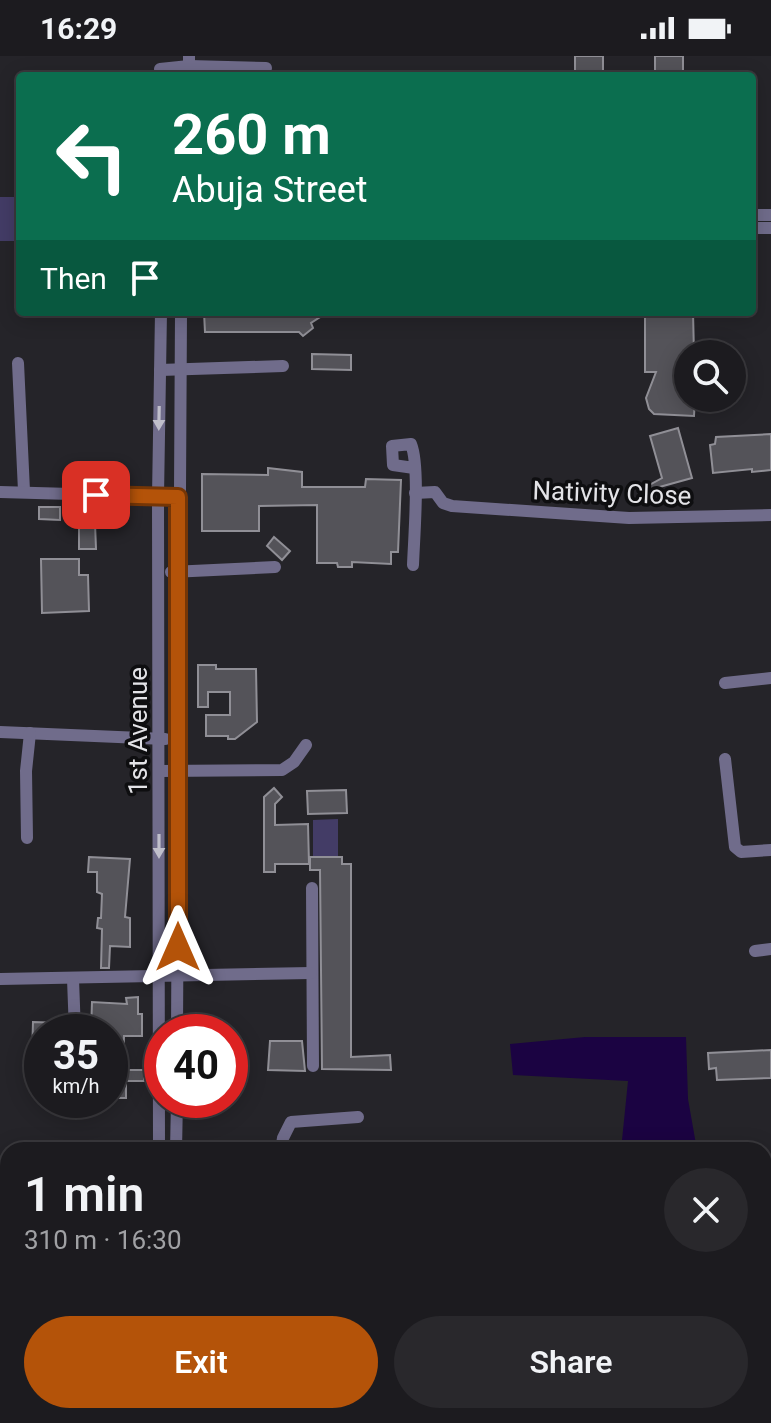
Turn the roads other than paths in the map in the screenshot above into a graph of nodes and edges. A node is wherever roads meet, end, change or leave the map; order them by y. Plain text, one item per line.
1 (189, 66) edge
2 (160, 67) edge
3 (266, 68) dead end
4 (161, 316) edge
5 (181, 316) edge
6 (18, 363) dead end
7 (283, 366) dead end
8 (160, 370) junction
9 (180, 371) junction
10 (414, 468) dead end
11 (24, 491) junction
12 (0, 492) edge
13 (415, 493) junction
14 (158, 496) junction
15 (178, 497) junction
16 (771, 515) edge
17 (413, 565) dead end
18 (275, 567) dead end
19 (179, 571) junction
20 (160, 573) junction
21 (771, 678) edge
22 (725, 683) dead end
23 (0, 732) edge
24 (30, 733) junction
25 (160, 739) junction
26 (179, 739) junction
27 (306, 745) dead end
28 (725, 759) dead end
29 (160, 771) junction
30 (180, 771) junction
31 (27, 838) dead end
32 (771, 850) edge
33 (312, 888) dead end
34 (771, 949) edge
35 (755, 951) dead end
36 (311, 973) junction
37 (177, 977) junction
38 (158, 978) junction
39 (0, 979) edge
40 (73, 979) junction
41 (74, 1014) edge
42 (177, 1014) edge
43 (313, 1066) dead end
44 (358, 1117) dead end
45 (177, 1118) edge
46 (159, 1142) edge
47 (176, 1142) edge
48 (282, 1142) edge

1 - 2 street
1 - 3 street
4 - 8 street, 1st Avenue
5 - 9 street, 1st Avenue
6 - 11 street
7 - 9 street
8 - 9 street
8 -> 14 street, 1st Avenue
9 - 15 street, 1st Avenue
10 - 13 street
11 - 12 street
11 - 14 street
13 - 16 street, Nativity Close
13 - 17 street
14 - 15 street
14 - 20 street, 1st Avenue
15 - 19 street, 1st Avenue
18 - 19 street
19 - 20 street
19 - 26 street, 1st Avenue
20 - 25 street, 1st Avenue
21 - 22 street
23 - 24 street
24 - 25 street
24 - 31 street
25 - 26 street
25 - 29 street, 1st Avenue
26 - 30 street, 1st Avenue
27 - 30 street
28 - 32 street
29 - 30 street
29 -> 38 street, 1st Avenue
30 - 37 street, 1st Avenue
33 - 36 street
34 - 35 street
36 - 37 street
36 - 43 street
37 - 38 street
37 - 42 street, 1st Avenue
38 - 40 street
38 - 46 street, 1st Avenue
39 - 40 street
40 - 41 street
44 - 48 street
45 - 47 street

